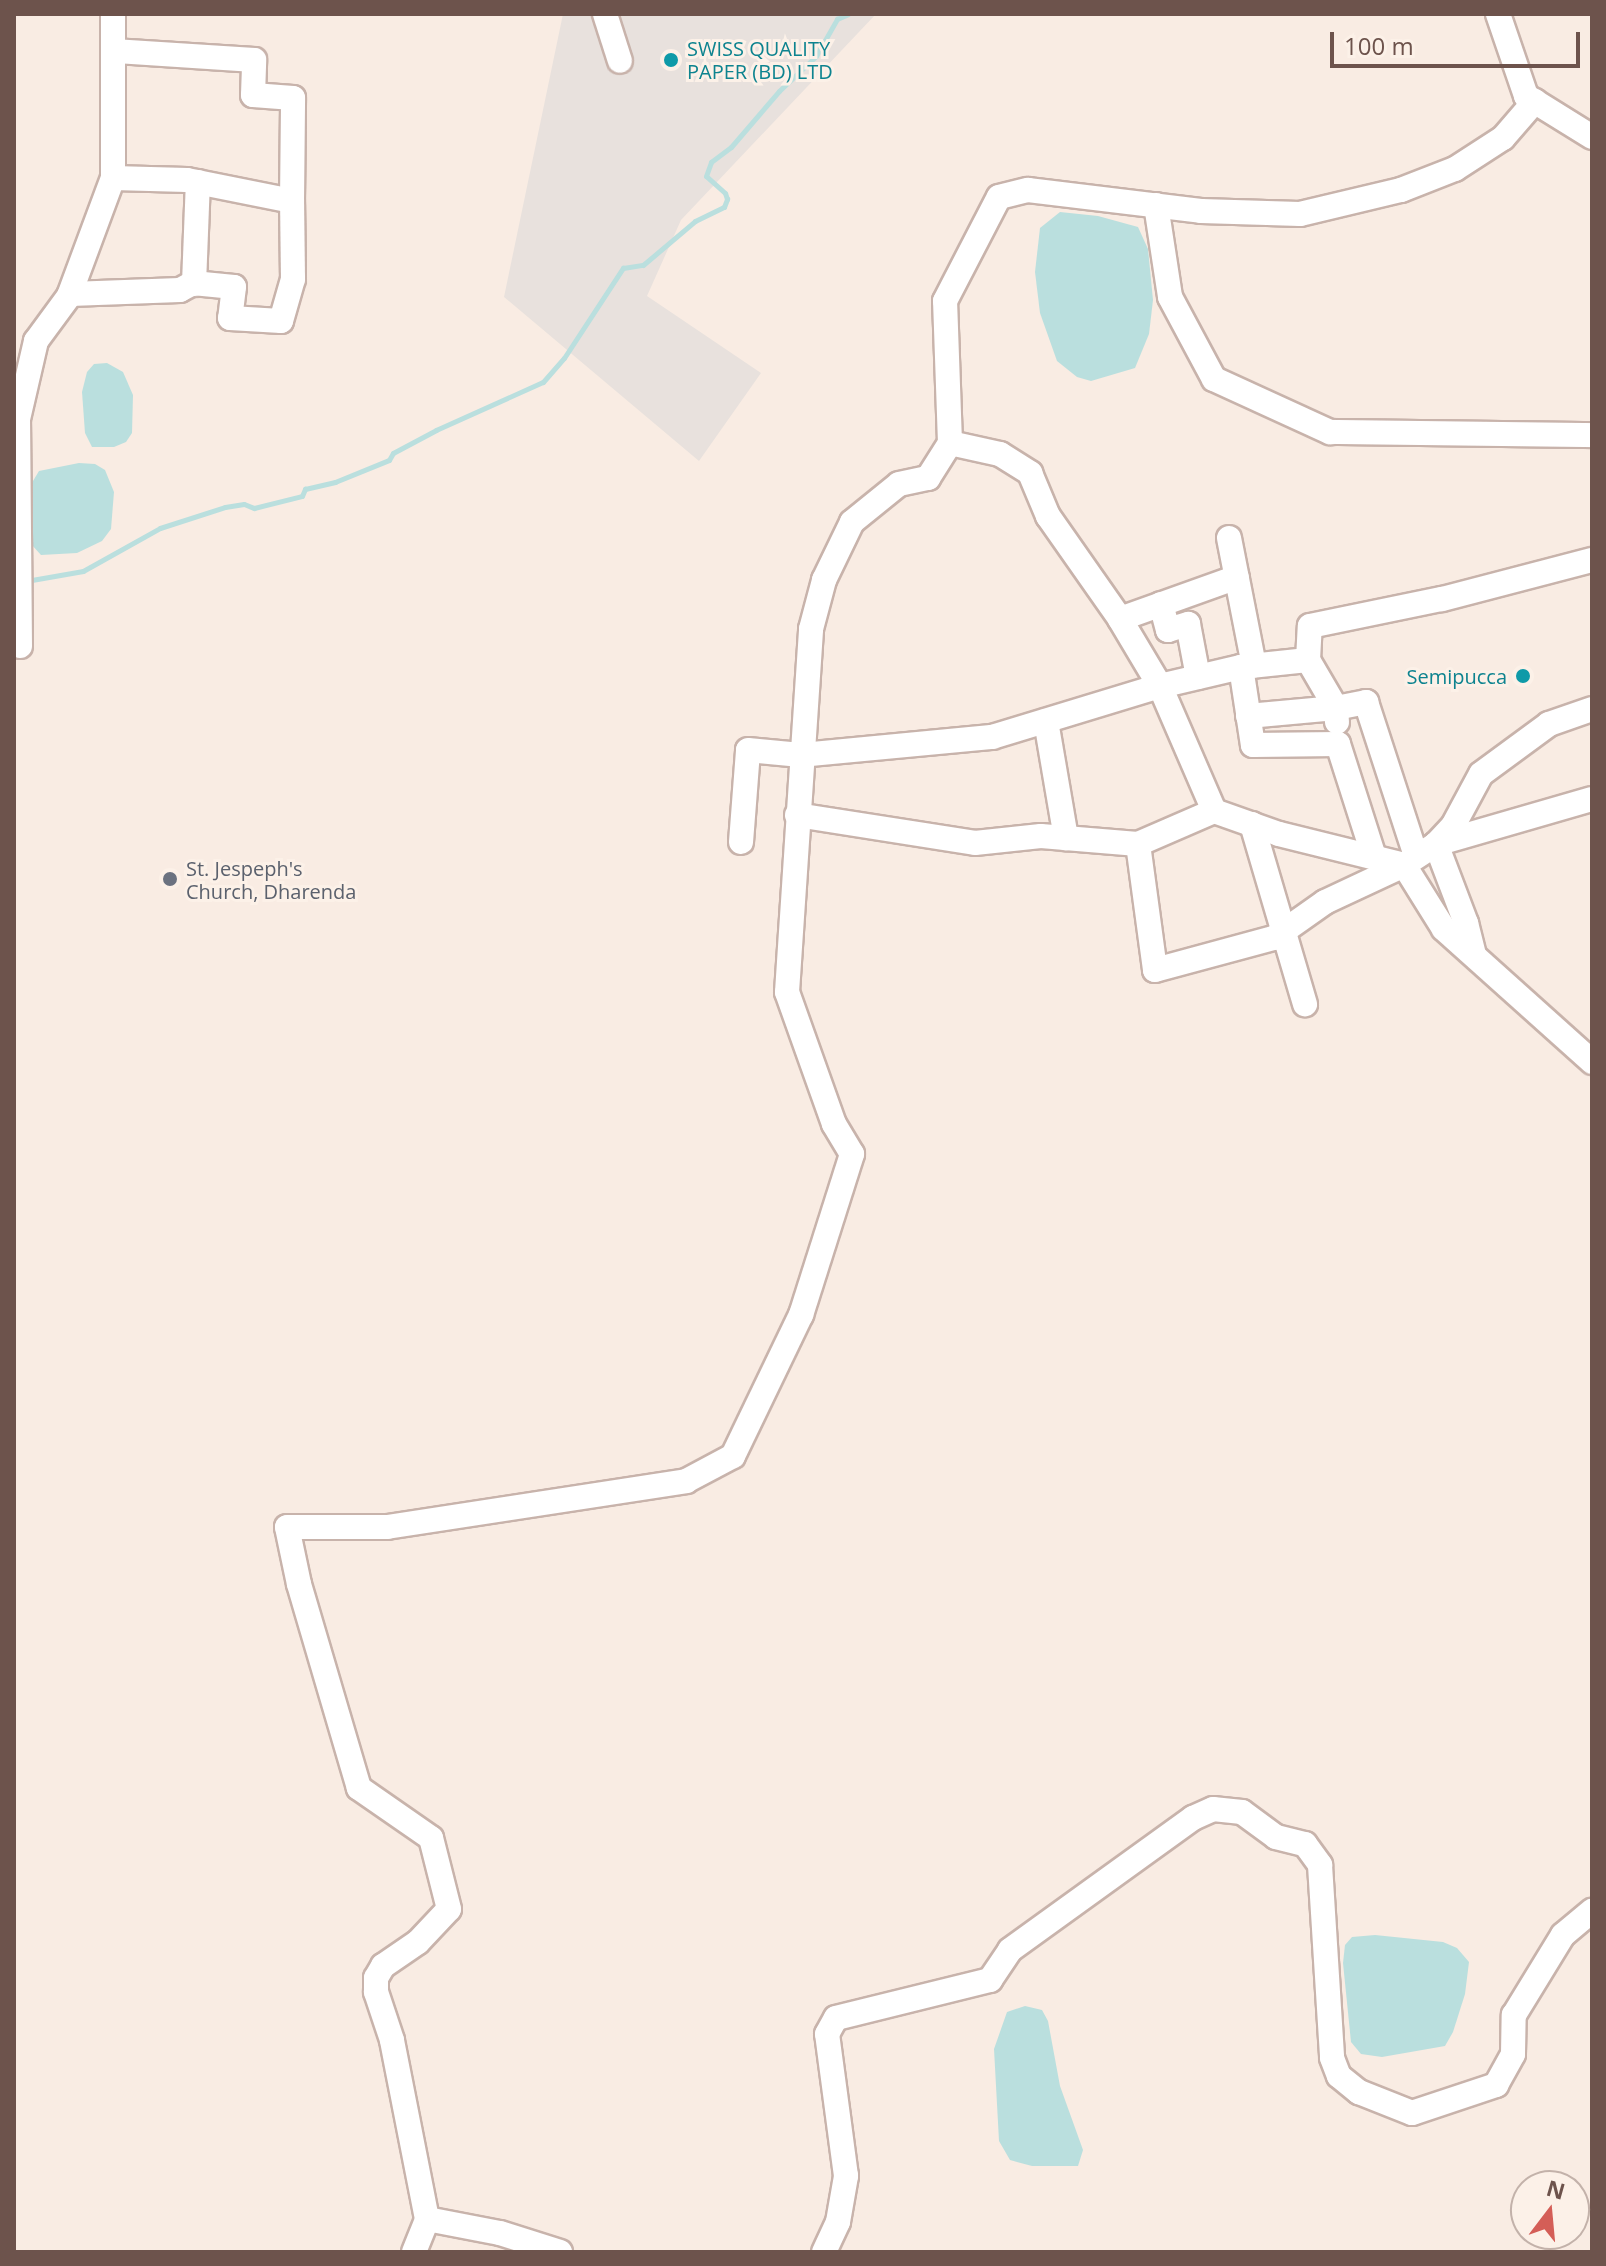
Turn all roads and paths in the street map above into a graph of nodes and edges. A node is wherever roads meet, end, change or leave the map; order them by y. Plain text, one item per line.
1 (113, 14) edge
2 (605, 14) edge
3 (1498, 14) edge
4 (113, 51) junction
5 (620, 61) dead end
6 (1535, 101) junction
7 (1592, 137) edge
8 (113, 178) junction
9 (198, 182) junction
10 (292, 201) junction
11 (1156, 205) junction
12 (194, 284) junction
13 (70, 294) junction
14 (1592, 435) edge
15 (950, 443) junction
16 (16, 516) edge
17 (1229, 538) dead end
18 (1592, 560) edge
19 (1237, 577) junction
20 (1161, 604) junction
21 (1120, 619) junction
22 (20, 646) dead end
23 (1308, 660) junction
24 (1247, 666) junction
25 (1198, 677) junction
26 (1160, 686) junction
27 (1336, 708) junction
28 (1592, 709) edge
29 (1248, 716) junction
30 (1046, 721) junction
31 (1338, 744) junction
32 (801, 755) junction
33 (1592, 799) edge
34 (1214, 811) junction
35 (797, 815) junction
36 (1252, 824) junction
37 (1066, 838) junction
38 (741, 842) dead end
39 (1138, 844) junction
40 (1419, 855) junction
41 (1374, 857) junction
42 (1284, 931) junction
43 (1474, 955) junction
44 (1305, 1004) dead end
45 (1592, 1062) edge
46 (1592, 1911) edge
47 (427, 2219) junction
48 (414, 2252) edge
49 (560, 2252) edge
50 (824, 2252) edge

1 - 4 street
2 - 5 street
3 - 6 street
4 - 8 street
4 - 10 street
6 - 7 street
6 - 11 street
8 - 9 street
8 - 13 street
9 - 10 street
9 - 12 street
10 - 12 street
11 - 14 street
11 - 15 street
12 - 13 street
13 - 16 street
15 - 21 street
15 - 32 street
16 - 22 street
17 - 19 street
18 - 23 street
19 - 20 street
19 - 24 street
20 - 21 street
20 - 25 street
21 - 26 street
23 - 24 street
23 - 27 street
24 - 25 street
24 - 29 street
25 - 26 street
26 - 30 street
26 - 34 street
27 - 29 street
27 - 31 street
27 - 40 street
28 - 40 street
29 - 31 street
30 - 32 street
30 - 37 street
31 - 41 street
32 - 35 street
32 - 38 street
33 - 40 street
34 - 36 street
34 - 39 street
35 - 37 street
35 - 47 street
36 - 41 street
36 - 42 street
37 - 39 street
39 - 42 street
40 - 41 street
40 - 42 street
40 - 43 street
40 - 43 street
42 - 44 street
43 - 45 street
46 - 50 street
47 - 48 street
47 - 49 street

